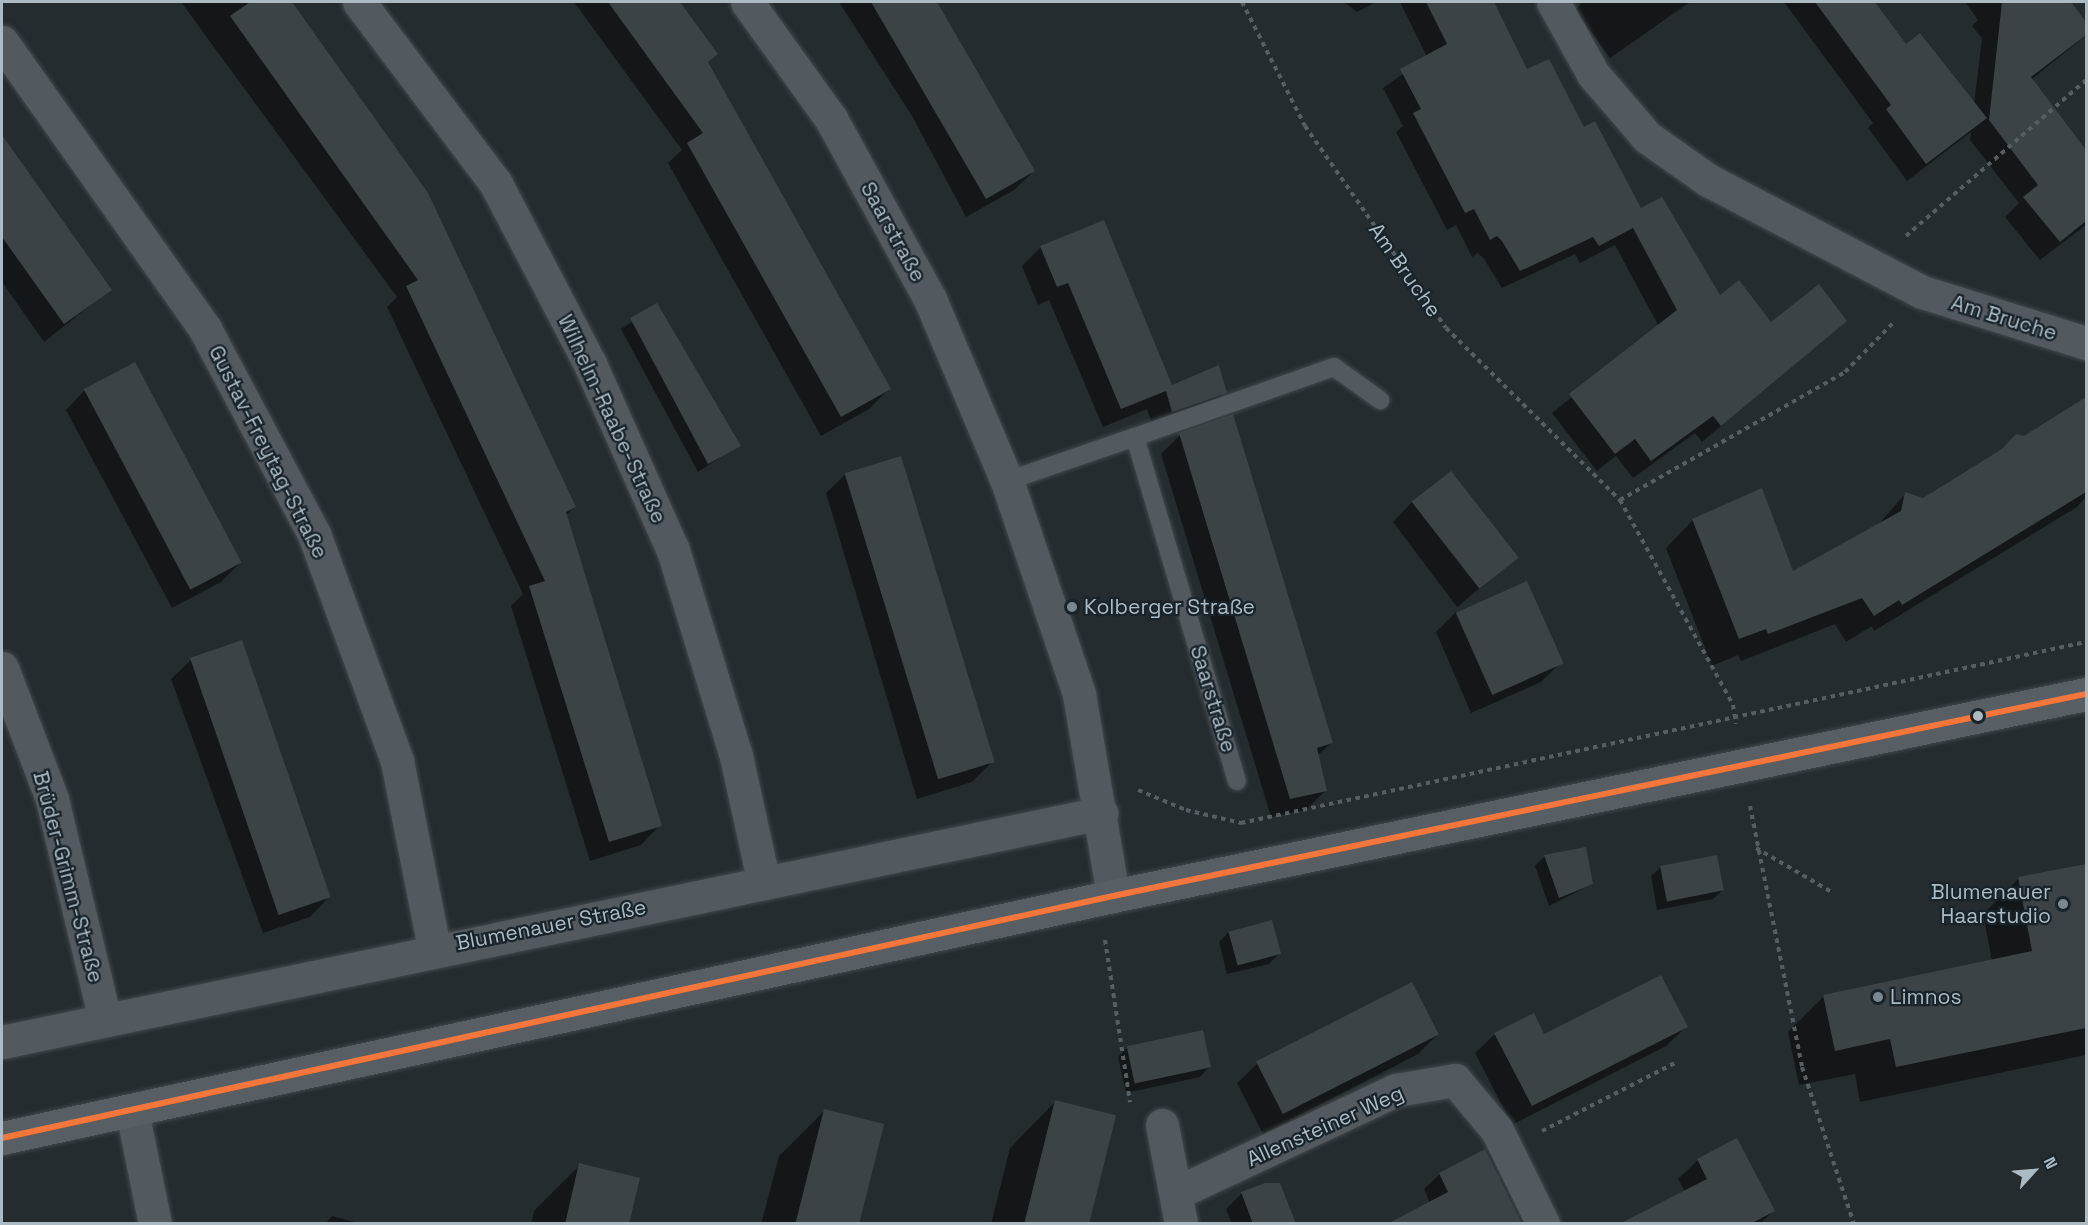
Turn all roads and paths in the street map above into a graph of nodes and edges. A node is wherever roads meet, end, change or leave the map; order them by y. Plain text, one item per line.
1 (359, 2) edge
2 (747, 2) edge
3 (1242, 2) edge
4 (1553, 2) edge
5 (2, 42) edge
6 (2086, 80) edge
7 (1871, 266) junction
8 (1923, 292) junction
9 (2086, 343) edge
10 (1380, 400) dead end
11 (1135, 437) junction
12 (1007, 481) junction
13 (1620, 500) junction
14 (2086, 642) edge
15 (2, 668) edge
16 (2086, 694) edge
17 (1734, 715) junction
18 (1745, 769) junction
19 (1237, 781) dead end
20 (1099, 802) junction
21 (1755, 848) junction
22 (764, 883) junction
23 (1830, 891) dead end
24 (1113, 896) junction
25 (434, 948) junction
26 (105, 1020) junction
27 (2, 1042) edge
28 (1675, 1063) dead end
29 (132, 1111) junction
30 (1162, 1125) joint
31 (2, 1138) edge
32 (1507, 1149) junction
33 (1178, 1208) edge
34 (155, 1224) edge
35 (1543, 1224) edge
36 (1854, 1224) edge

1 - 22 street, Wilhelm-Raabe-Straße
2 - 12 street, Saarstraße
3 - 13 path, Am Bruche
4 - 7 street, Am Bruche
5 - 25 street, Gustav-Freytag-Straße
6 - 7 path
7 - 8 street, Am Bruche
8 - 9 street, Am Bruche
8 - 13 path, Am Bruche
10 - 11 lane
11 - 12 lane
11 - 19 lane, Saarstraße
12 - 20 street, Saarstraße
13 - 17 path, Am Bruche
14 - 17 path
15 - 26 street, Brüder-Grimm-Straße
16 - 18 street
17 - 18 path, Am Bruche
17 - 20 path
18 - 21 path, Am Bruche
18 - 24 street
20 - 22 street, Blumenauer Straße
20 - 24 street, Saarstraße
21 - 23 path
21 - 36 path, Am Bruche
22 - 25 street, Blumenauer Straße
24 - 29 street
24 - 30 path
25 - 26 street, Blumenauer Straße
26 - 27 street, Blumenauer Straße
28 - 32 path
29 - 31 street
29 - 34 street
30 - 33 street
32 - 33 street, Allensteiner Weg
32 - 35 street, Allensteiner Weg

